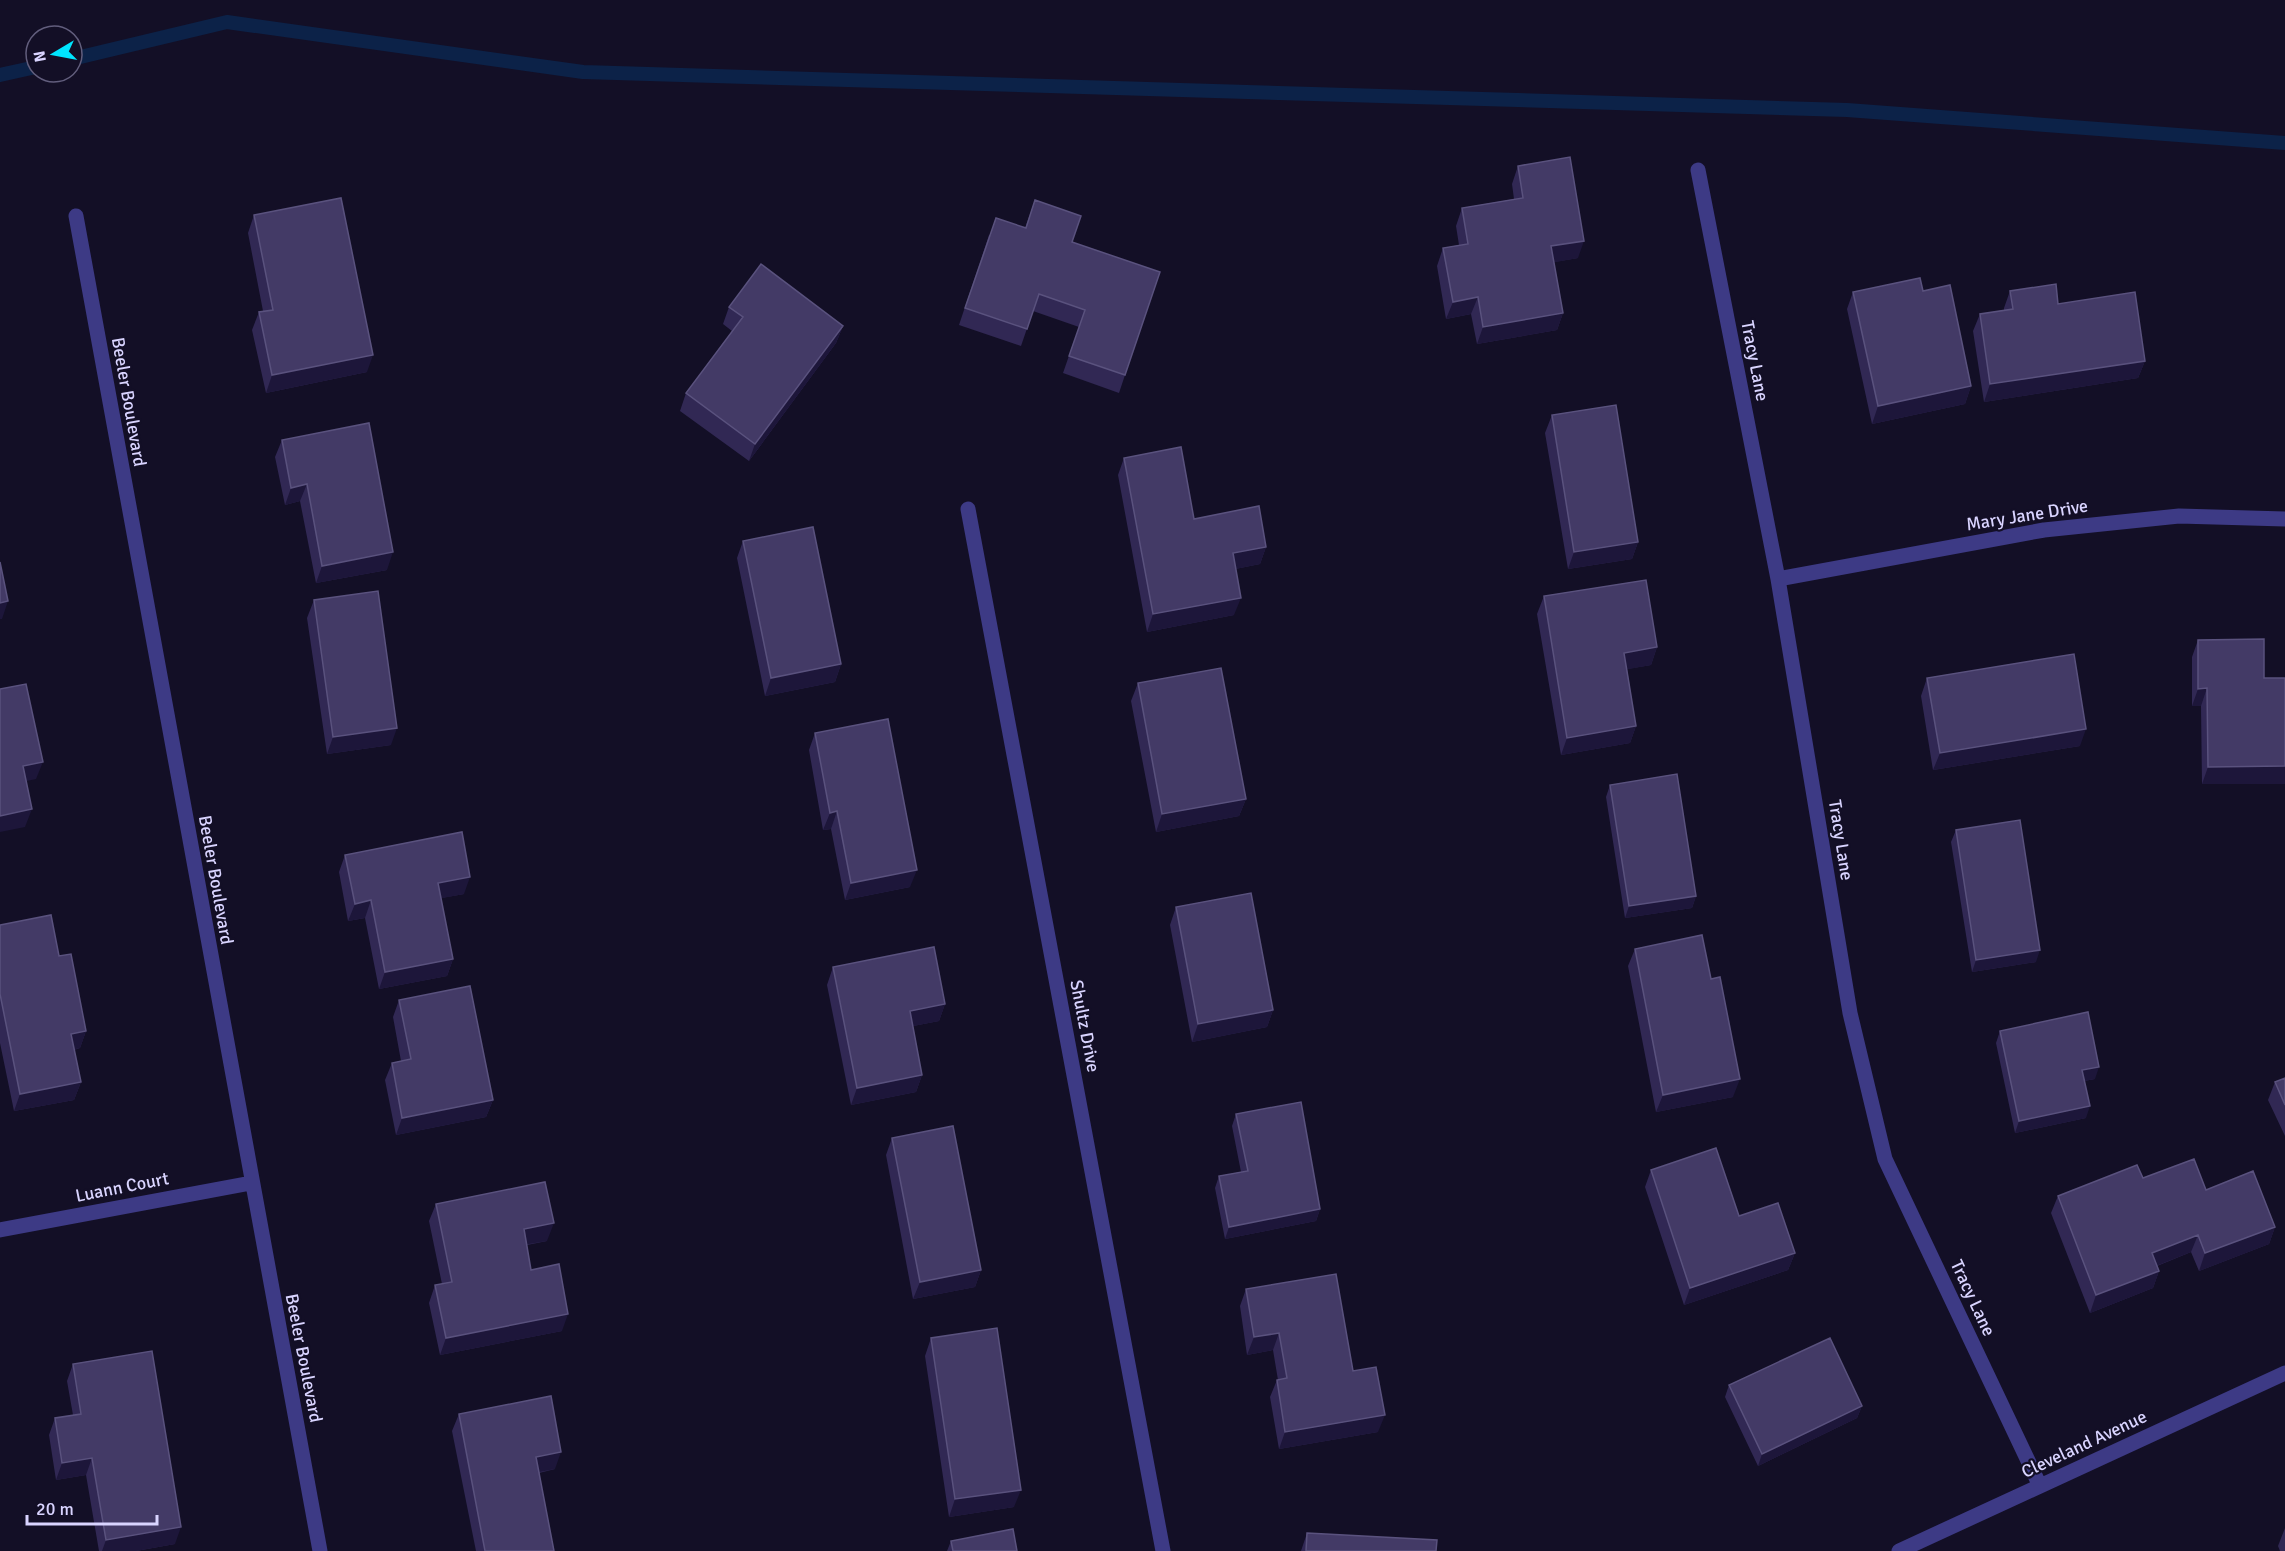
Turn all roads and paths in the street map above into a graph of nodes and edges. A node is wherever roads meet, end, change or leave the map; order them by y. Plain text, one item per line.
1 (1698, 170) dead end
2 (76, 216) dead end
3 (968, 509) dead end
4 (2285, 519) edge
5 (1778, 579) junction
6 (251, 1183) junction
7 (0, 1230) edge
8 (2285, 1373) edge
9 (2040, 1486) junction
10 (320, 1551) edge
11 (1163, 1551) edge
12 (1899, 1551) edge

1 - 5 street, Tracy Lane
2 - 6 street, Beeler Boulevard
3 - 11 street, Shultz Drive
4 - 5 street, Mary Jane Drive
5 - 9 street, Tracy Lane
6 - 7 street, Luann Court
6 - 10 street, Beeler Boulevard
8 - 9 street, Cleveland Avenue
9 - 12 street, Cleveland Avenue

